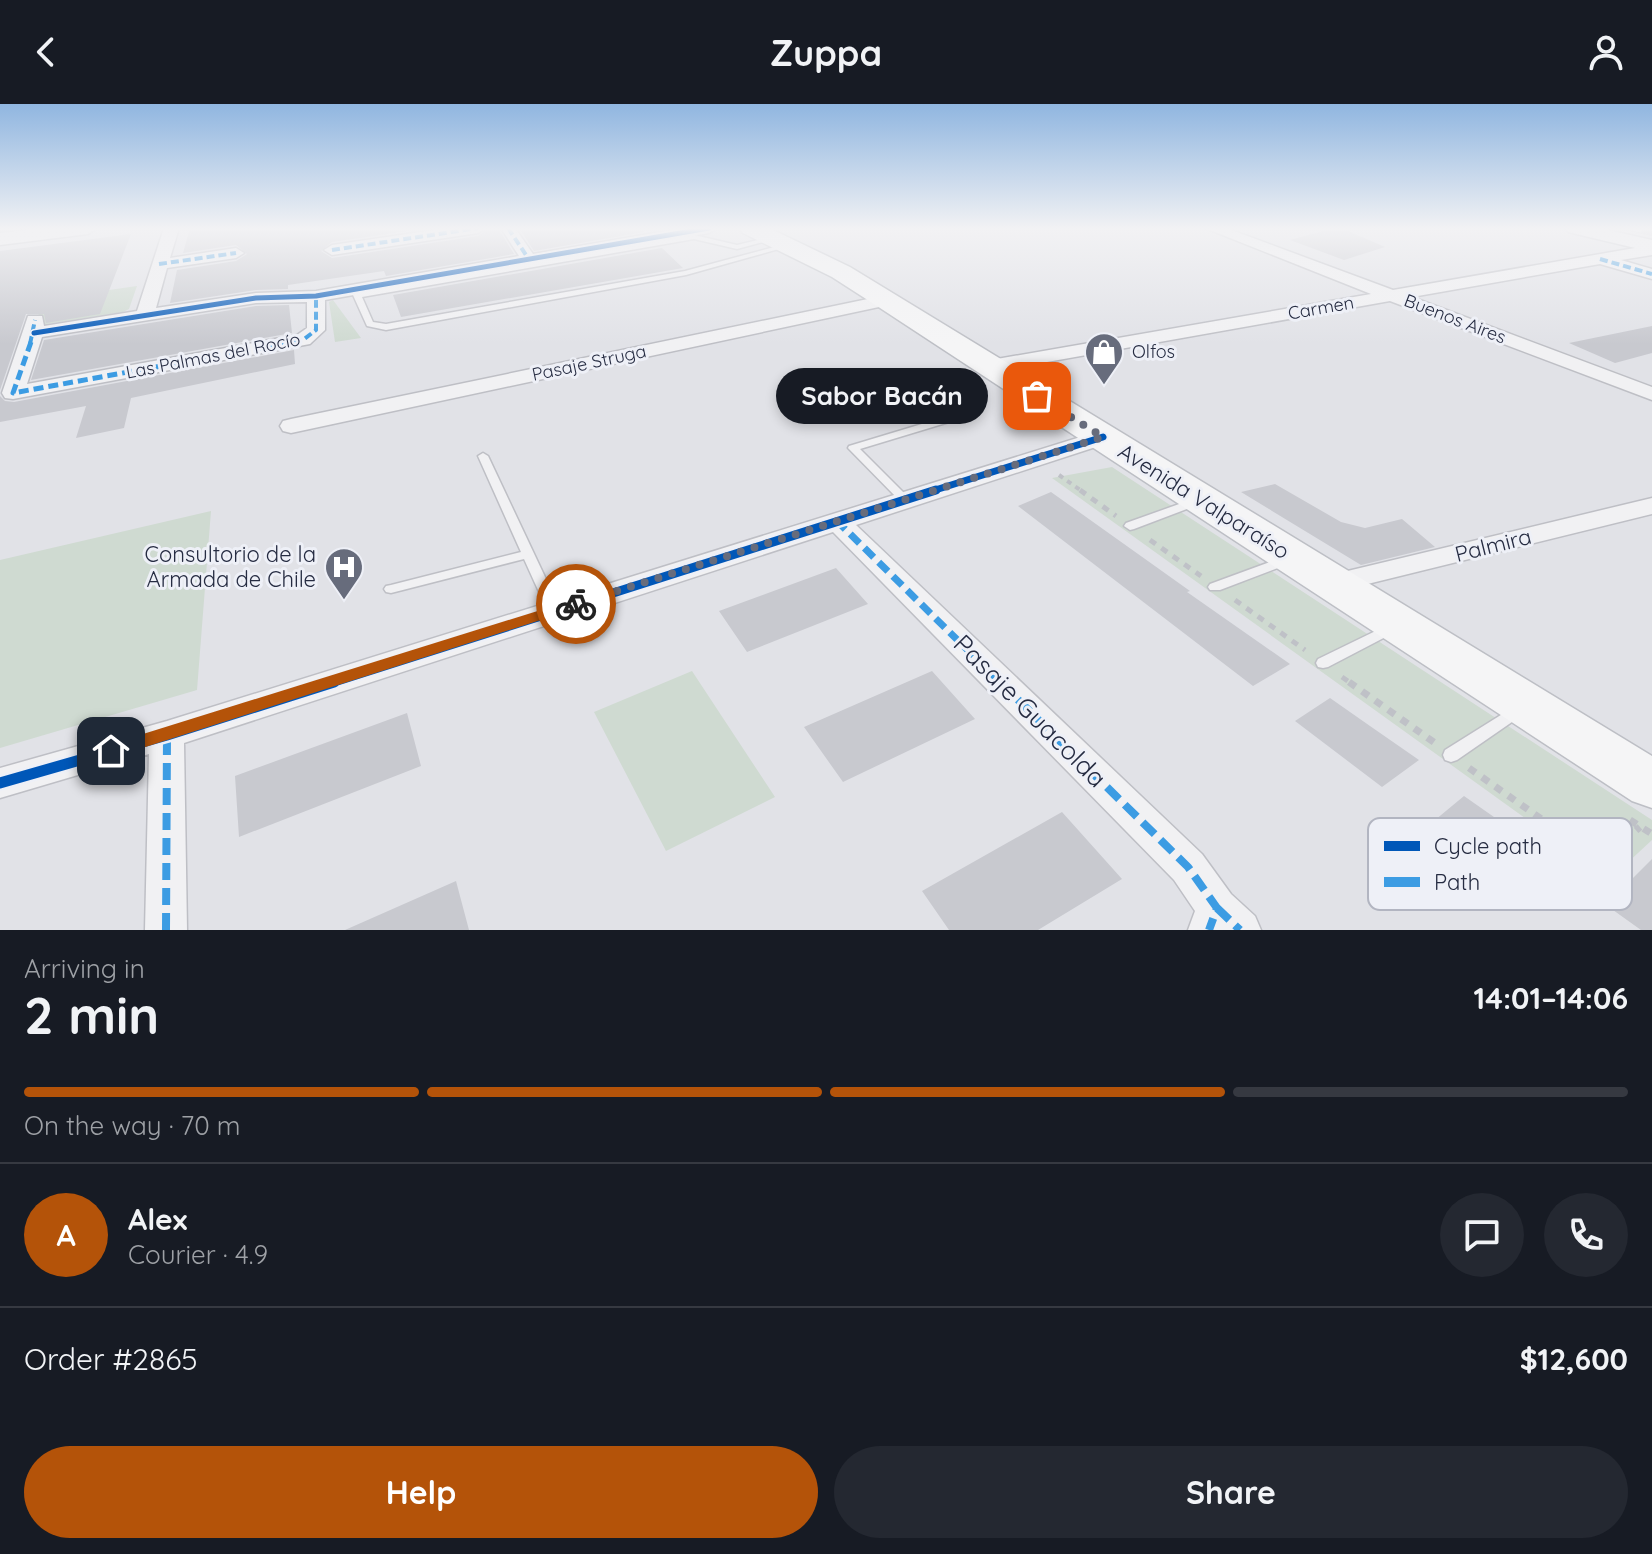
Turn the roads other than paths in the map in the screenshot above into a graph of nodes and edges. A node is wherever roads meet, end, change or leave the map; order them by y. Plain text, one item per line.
1 (158, 267) edge
2 (480, 267) edge
3 (522, 267) edge
4 (701, 267) edge
5 (825, 267) edge
6 (1315, 267) edge
7 (1558, 267) edge
8 (1626, 267) edge
9 (1652, 274) edge
10 (316, 296) junction
11 (1394, 296) junction
12 (887, 300) junction
13 (145, 314) junction
14 (991, 366) junction
15 (1652, 394) edge
16 (955, 417) dead end
17 (291, 426) dead end
18 (1103, 437) junction
19 (483, 456) dead end
20 (904, 499) junction
21 (1203, 500) junction
22 (1652, 506) edge
23 (836, 520) junction
24 (1130, 526) dead end
25 (528, 554) junction
26 (1293, 557) junction
27 (1335, 583) junction
28 (1215, 587) dead end
29 (391, 589) dead end
30 (554, 611) junction
31 (1399, 624) junction
32 (1323, 663) dead end
33 (1525, 705) junction
34 (167, 735) junction
35 (1451, 755) dead end
36 (0, 783) edge
37 (1646, 806) edge
38 (1222, 923) edge
39 (166, 930) edge

1 - 13 street
2 - 10 street
3 - 4 lane
5 - 12 main road, Avenida Valparaíso
6 - 11 street, Buenos Aires
7 - 11 street, Carmen
8 - 9 street
10 - 13 street, Las Palmas del Rocío
10 - 13 street, Las Palmas del Rocío
11 - 14 street, Carmen
11 - 15 street, Buenos Aires
12 - 14 main road, Avenida Valparaíso
12 - 17 street, Pasaje Struga
14 - 18 main road, Avenida Valparaíso
16 - 20 lane
18 - 20 street
18 - 21 main road, Avenida Valparaíso
19 - 25 lane
20 - 23 street
21 - 24 lane
21 - 26 main road, Avenida Valparaíso
22 - 27 street, Palmira
23 - 30 street
23 - 38 street, Pasaje Guacolda
25 - 29 lane
25 - 30 lane
26 - 27 main road, Avenida Valparaíso
26 - 28 lane
27 - 31 main road, Avenida Valparaíso
30 - 34 street
31 - 32 lane
31 - 33 main road, Avenida Valparaíso
33 - 35 lane
33 - 37 main road, Avenida Valparaíso
34 - 36 street
34 - 39 street

